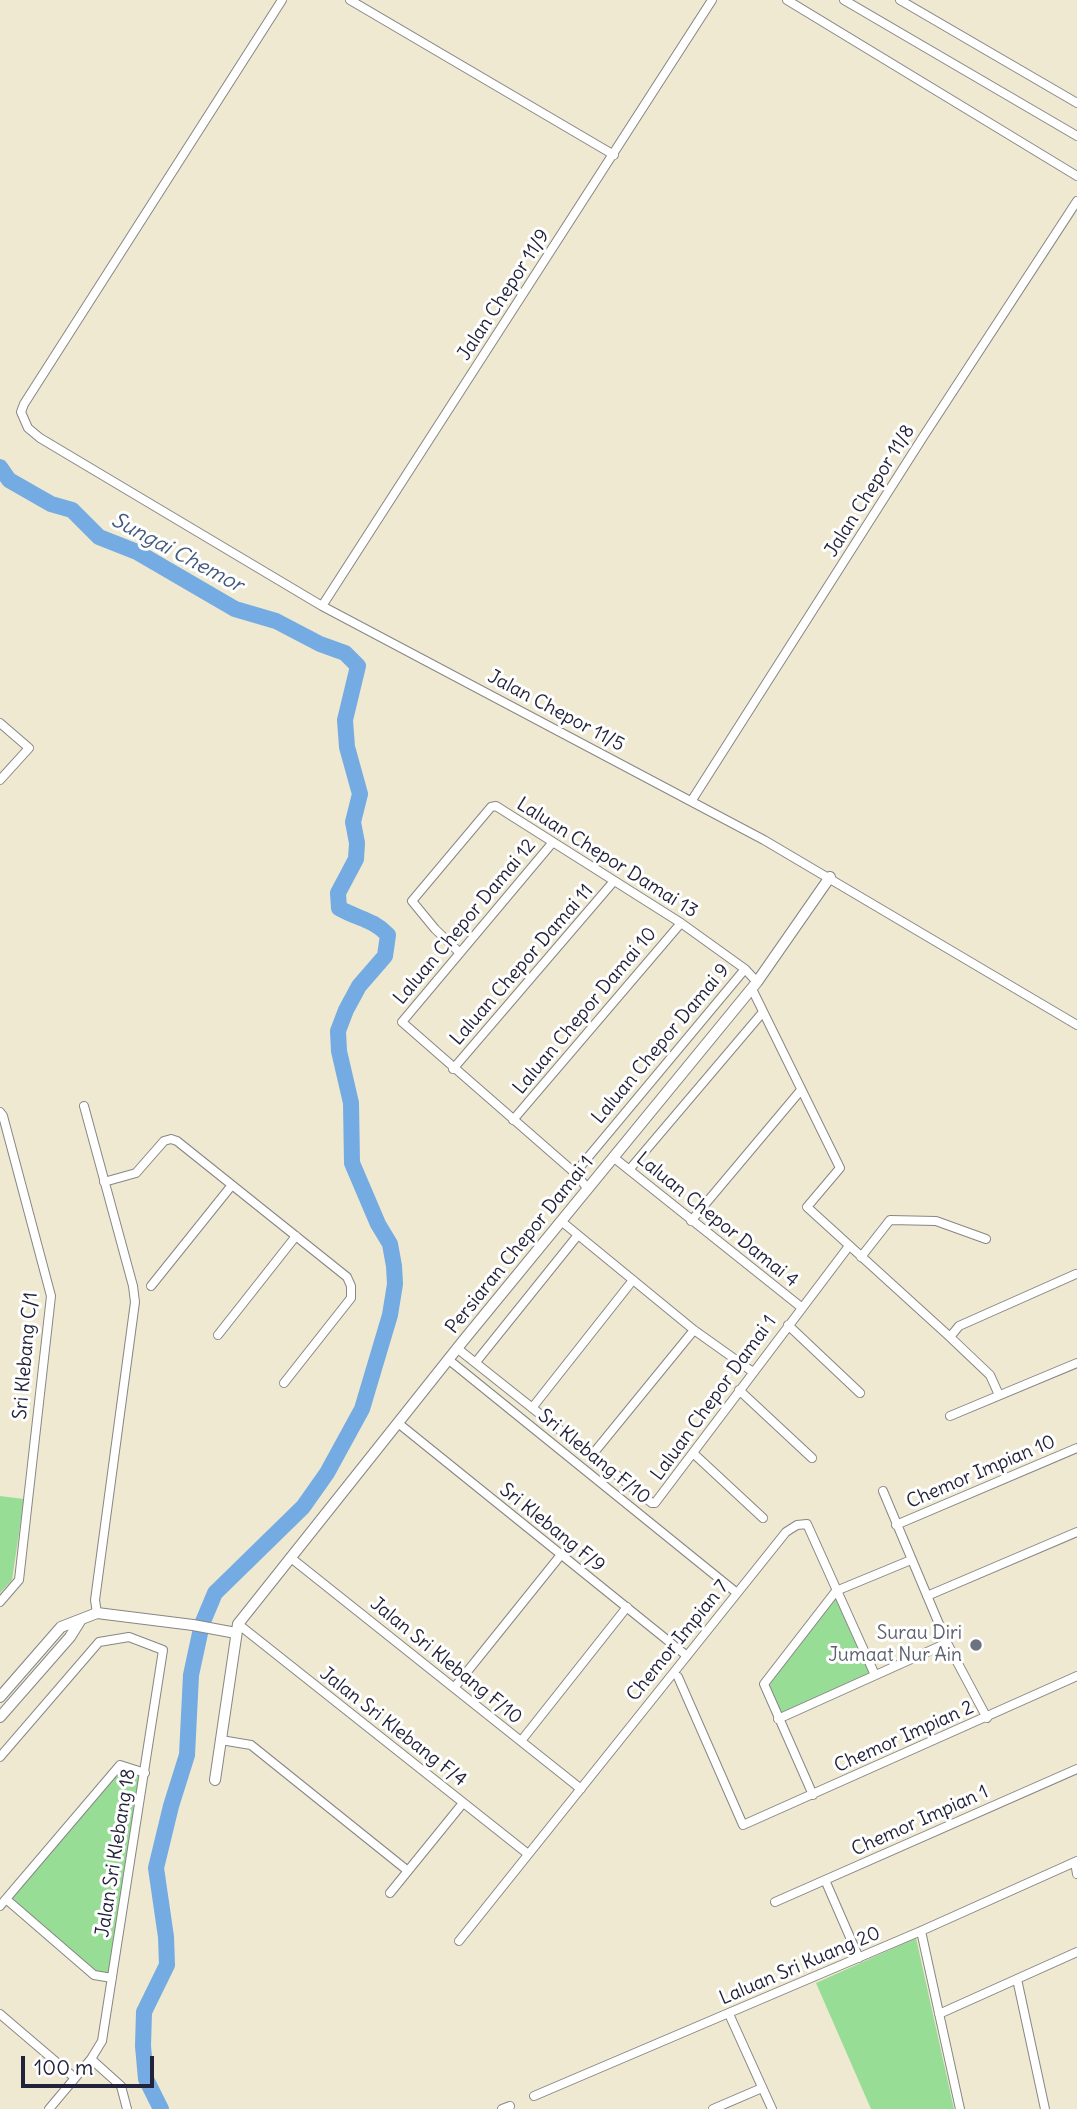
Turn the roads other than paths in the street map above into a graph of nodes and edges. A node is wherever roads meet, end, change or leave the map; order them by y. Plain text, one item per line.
1 (282, 0) edge
2 (350, 0) edge
3 (712, 0) edge
4 (787, 0) edge
5 (844, 0) edge
6 (900, 0) edge
7 (1077, 103) edge
8 (1077, 136) edge
9 (614, 155) junction
10 (1077, 176) edge
11 (1077, 201) edge
12 (322, 606) junction
13 (0, 723) edge
14 (0, 779) edge
15 (692, 800) junction
16 (553, 842) junction
17 (830, 877) junction
18 (614, 881) junction
19 (681, 923) junction
20 (460, 953) junction
21 (745, 968) junction
22 (755, 985) junction
23 (763, 1012) junction
24 (1077, 1024) edge
25 (453, 1069) junction
26 (801, 1090) junction
27 (84, 1106) dead end
28 (0, 1112) edge
29 (513, 1120) junction
30 (614, 1157) junction
31 (629, 1170) junction
32 (575, 1173) junction
33 (104, 1182) junction
34 (232, 1185) junction
35 (587, 1189) junction
36 (561, 1221) junction
37 (691, 1221) junction
38 (578, 1235) junction
39 (296, 1236) junction
40 (986, 1239) dead end
41 (849, 1246) junction
42 (861, 1257) junction
43 (1076, 1274) edge
44 (633, 1280) junction
45 (151, 1286) dead end
46 (801, 1307) junction
47 (788, 1325) junction
48 (694, 1330) junction
49 (218, 1335) dead end
50 (950, 1338) junction
51 (458, 1349) junction
52 (449, 1360) junction
53 (476, 1362) junction
54 (1077, 1363) edge
55 (753, 1372) junction
56 (284, 1383) dead end
57 (739, 1390) junction
58 (860, 1393) dead end
59 (999, 1395) junction
60 (533, 1408) junction
61 (950, 1416) dead end
62 (398, 1423) junction
63 (1077, 1448) edge
64 (693, 1453) junction
65 (592, 1455) junction
66 (812, 1458) dead end
67 (883, 1491) dead end
68 (763, 1518) dead end
69 (896, 1525) junction
70 (1077, 1532) edge
71 (560, 1556) junction
72 (291, 1558) junction
73 (911, 1560) junction
74 (836, 1591) junction
75 (737, 1593) junction
76 (927, 1596) junction
77 (0, 1602) edge
78 (627, 1607) junction
79 (97, 1613) junction
80 (80, 1621) junction
81 (237, 1629) junction
82 (947, 1643) junction
83 (687, 1656) junction
84 (875, 1675) junction
85 (1077, 1676) edge
86 (678, 1677) dead end
87 (454, 1688) junction
88 (0, 1697) edge
89 (0, 1717) edge
90 (987, 1718) junction
91 (778, 1719) junction
92 (221, 1740) junction
93 (521, 1741) junction
94 (0, 1757) edge
95 (1077, 1769) edge
96 (145, 1773) junction
97 (215, 1780) dead end
98 (581, 1789) junction
99 (813, 1795) junction
100 (463, 1802) junction
101 (528, 1854) junction
102 (1076, 1861) edge
103 (408, 1871) junction
104 (1077, 1874) edge
105 (825, 1880) junction
106 (390, 1893) dead end
107 (6, 1899) junction
108 (775, 1902) dead end
109 (0, 1906) edge
110 (920, 1931) junction
111 (459, 1941) dead end
112 (1077, 1952) edge
113 (859, 1958) junction
114 (112, 1978) junction
115 (1017, 1979) junction
116 (0, 2014) edge
117 (729, 2014) junction
118 (939, 2014) junction
119 (91, 2059) junction
120 (75, 2078) junction
121 (762, 2088) junction
122 (534, 2096) dead end
123 (50, 2109) edge
124 (127, 2109) edge
125 (713, 2109) edge
126 (772, 2109) edge
127 (960, 2109) edge
128 (1045, 2109) edge

1 - 12 street, Jalan Chepor 11/5
2 - 9 street
3 - 9 street, Jalan Chepor 11/9
4 - 10 street
5 - 8 street
6 - 7 street
9 - 12 street, Jalan Chepor 11/9
11 - 15 street, Jalan Chepor 11/8
12 - 15 street, Jalan Chepor 11/5
13 - 14 street
15 - 17 street, Jalan Chepor 11/5
16 - 18 street, Laluan Chepor Damai 13
16 - 20 street, Laluan Chepor Damai 12
16 - 20 street, Laluan Chepor Damai 13
17 - 22 street, Persiaran Chepor Damai 1
17 - 24 street, Jalan Chepor 11/5
18 - 19 street, Laluan Chepor Damai 13
18 - 25 street, Laluan Chepor Damai 11
19 - 21 street, Laluan Chepor Damai 13
19 - 29 street, Laluan Chepor Damai 10
20 - 25 street, Laluan Chepor Damai 12
21 - 22 street, Laluan Chepor Damai 13
21 - 32 street, Laluan Chepor Damai 9
22 - 23 street
22 - 30 street, Persiaran Chepor Damai 1
23 - 26 street
23 - 31 street
25 - 29 street
26 - 37 street
26 - 41 street
27 - 33 street
28 - 77 street, Sri Klebang C/1
29 - 32 street
30 - 31 street, Laluan Chepor Damai 4
30 - 35 street, Persiaran Chepor Damai 1
31 - 37 street, Laluan Chepor Damai 4
32 - 35 street
33 - 34 street
33 - 79 street
34 - 39 street
34 - 45 street
35 - 36 street, Persiaran Chepor Damai 1
36 - 38 street
36 - 51 street, Persiaran Chepor Damai 1
37 - 46 street, Laluan Chepor Damai 4
38 - 44 street
38 - 53 street
39 - 49 street
39 - 56 street
40 - 42 street
41 - 42 street
41 - 46 street, Laluan Chepor Damai 1
42 - 50 street
43 - 50 street
44 - 48 street
44 - 60 street
46 - 47 street, Laluan Chepor Damai 1
47 - 55 street, Laluan Chepor Damai 1
47 - 58 street
48 - 55 street
48 - 65 street
50 - 59 street
51 - 52 street, Persiaran Chepor Damai 1
51 - 53 street, Laluan Chepor Damai 1
52 - 62 street, Persiaran Chepor Damai 1
52 - 75 street, Sri Klebang F/10
53 - 60 street, Laluan Chepor Damai 1
54 - 59 street
55 - 57 street, Laluan Chepor Damai 1
57 - 64 street, Laluan Chepor Damai 1
57 - 66 street
59 - 61 street
60 - 65 street, Laluan Chepor Damai 1
62 - 71 street, Sri Klebang F/9
62 - 72 street, Persiaran Chepor Damai 1
63 - 69 street, Chemor Impian 10
64 - 65 street, Laluan Chepor Damai 1
64 - 68 street
67 - 69 street
69 - 73 street
70 - 76 street
71 - 78 street, Sri Klebang F/9
71 - 87 street
72 - 81 street, Persiaran Chepor Damai 1
72 - 87 street, Jalan Sri Klebang F/10
73 - 74 street
73 - 76 street
74 - 75 street, Chemor Impian 7
74 - 84 street
74 - 91 street
75 - 83 street, Chemor Impian 7
76 - 82 street
78 - 83 street, Sri Klebang F/9
78 - 93 street
79 - 80 street
79 - 81 street
80 - 88 street
80 - 89 street
81 - 92 street
81 - 100 street, Jalan Sri Klebang F/4
82 - 84 street
82 - 90 street
83 - 98 street, Chemor Impian 7
84 - 91 street
85 - 90 street, Chemor Impian 2
86 - 99 street, Chemor Impian 2
87 - 93 street, Jalan Sri Klebang F/10
90 - 99 street, Chemor Impian 2
91 - 99 street
92 - 97 street
92 - 103 street
93 - 98 street, Jalan Sri Klebang F/10
94 - 96 street, Jalan Sri Klebang 18
95 - 105 street, Chemor Impian 1
96 - 107 street
96 - 114 street, Jalan Sri Klebang 18
98 - 101 street, Chemor Impian 7
100 - 101 street, Jalan Sri Klebang F/4
100 - 103 street
101 - 111 street, Chemor Impian 7
102 - 104 street
102 - 110 street, Laluan Sri Kuang 20
103 - 106 street
105 - 108 street, Chemor Impian 1
105 - 113 street
107 - 109 street
107 - 114 street
110 - 113 street, Laluan Sri Kuang 20
110 - 118 street
112 - 115 street
113 - 117 street, Laluan Sri Kuang 20
114 - 119 street, Jalan Sri Klebang 18
115 - 118 street
115 - 128 street
116 - 120 street
117 - 121 street
117 - 122 street, Laluan Sri Kuang 20
118 - 127 street
119 - 120 street, Jalan Sri Klebang 18
119 - 124 street
120 - 123 street, Jalan Sri Klebang 18
121 - 125 street
121 - 126 street

